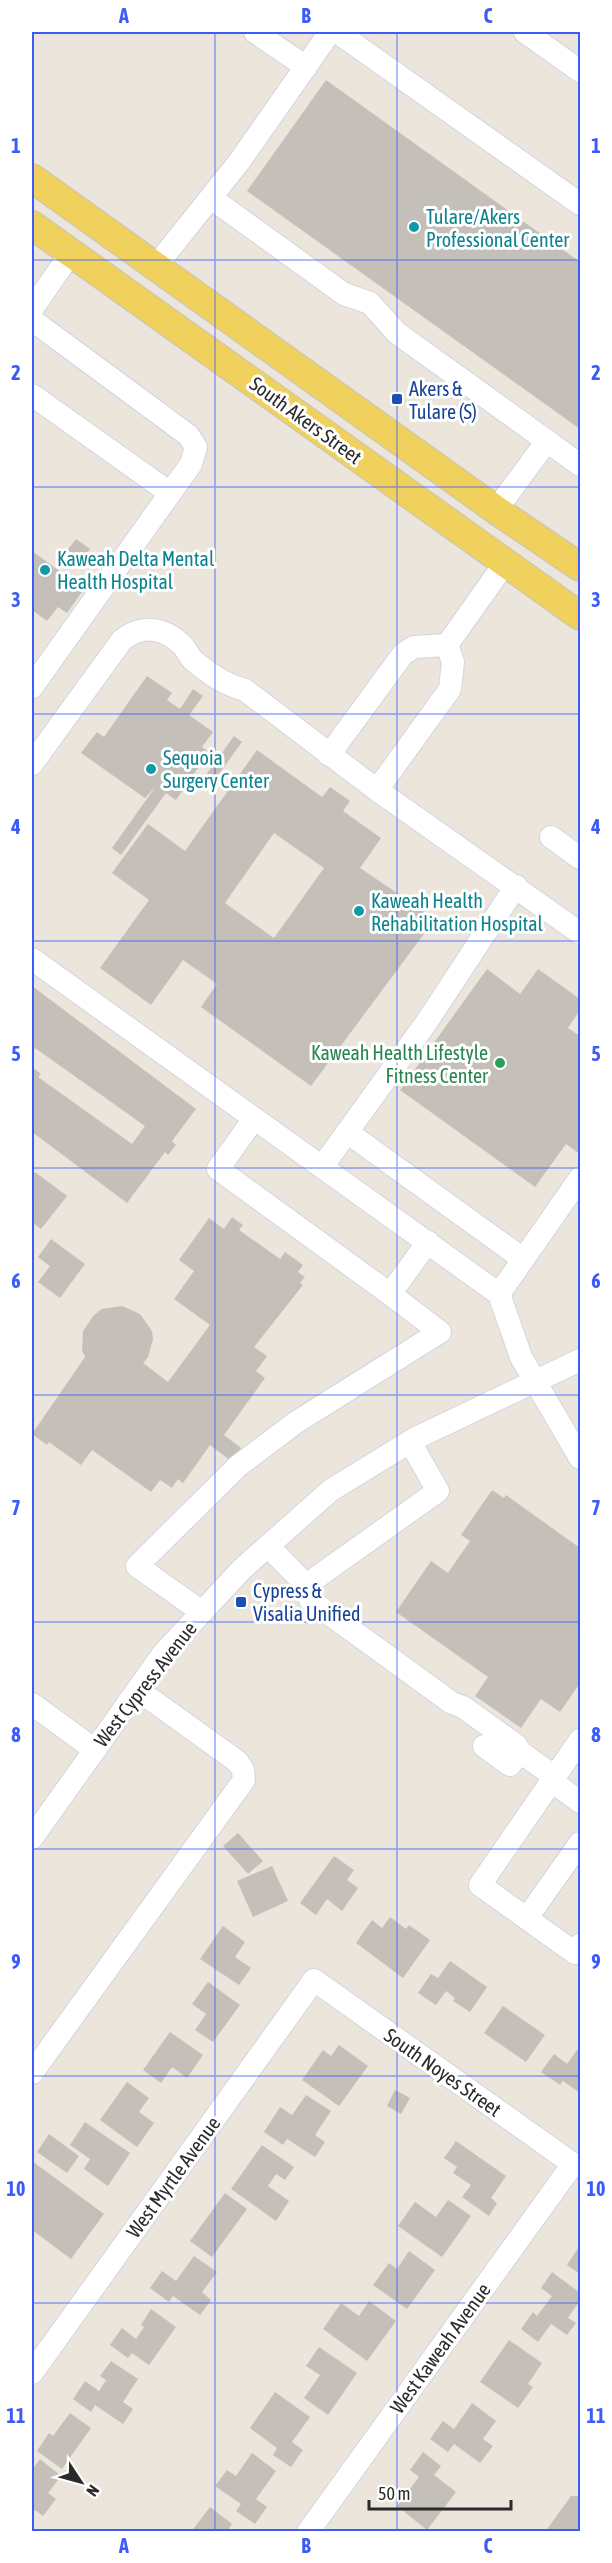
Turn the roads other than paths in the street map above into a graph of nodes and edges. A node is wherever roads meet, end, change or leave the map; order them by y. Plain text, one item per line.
1 (255, 32) edge
2 (330, 32) edge
3 (337, 32) edge
4 (525, 32) edge
5 (306, 67) junction
6 (580, 71) edge
7 (32, 178) edge
8 (211, 198) junction
9 (580, 204) edge
10 (32, 225) edge
11 (71, 253) junction
12 (156, 266) junction
13 (32, 309) edge
14 (32, 320) edge
15 (242, 374) junction
16 (32, 395) edge
17 (547, 441) junction
18 (580, 465) edge
19 (170, 493) junction
20 (496, 510) junction
21 (505, 563) junction
22 (580, 567) edge
23 (580, 616) edge
24 (447, 645) junction
25 (32, 687) edge
26 (329, 754) junction
27 (32, 764) edge
28 (377, 790) junction
29 (551, 837) dead end
30 (580, 858) edge
31 (516, 886) junction
32 (580, 933) edge
33 (32, 959) edge
34 (254, 1119) junction
35 (347, 1132) junction
36 (322, 1167) junction
37 (580, 1178) edge
38 (428, 1242) junction
39 (523, 1259) junction
40 (390, 1294) junction
41 (499, 1294) junction
42 (580, 1360) edge
43 (536, 1382) junction
44 (410, 1442) junction
45 (580, 1458) edge
46 (268, 1546) junction
47 (306, 1585) junction
48 (202, 1612) junction
49 (138, 1690) junction
50 (32, 1704) edge
51 (580, 1740) edge
52 (484, 1746) dead end
53 (94, 1750) junction
54 (520, 1752) junction
55 (554, 1779) junction
56 (580, 1802) edge
57 (32, 1838) edge
58 (580, 1843) edge
59 (527, 1918) junction
60 (580, 1945) edge
61 (314, 1980) joint
62 (32, 2073) edge
63 (573, 2164) joint
64 (32, 2373) edge
65 (308, 2532) edge

1 - 5 street
2 - 5 street
3 - 9 street
4 - 6 street
5 - 8 street
7 - 12 main road, South Akers Street
8 - 12 street
8 - 17 street
10 - 11 main road, South Akers Street
11 - 13 street
11 - 15 main road, South Akers Street
12 - 20 main road, South Akers Street
14 - 19 street
15 - 20 main road
15 - 21 main road, South Akers Street
16 - 19 street
17 - 18 street
17 - 20 street
19 - 25 street
20 - 22 main road, South Akers Street
21 - 23 main road, South Akers Street
21 - 24 street
24 - 26 street
24 - 28 street
26 - 27 street
26 - 28 street
28 - 31 street
29 - 30 street
31 - 32 street
31 - 35 street
33 - 34 street
34 - 36 street
34 - 40 street
35 - 36 street
35 - 39 street
36 - 38 street
37 - 39 street
38 - 40 street
38 - 41 street
39 - 41 street
40 - 48 street
41 - 43 street
42 - 43 street, West Cypress Avenue
43 - 44 street, West Cypress Avenue
43 - 45 street
44 - 46 street, West Cypress Avenue
44 - 47 street
46 - 47 street
46 - 48 street, West Cypress Avenue
47 - 54 street
48 - 49 street, West Cypress Avenue
49 - 53 street, West Cypress Avenue
49 - 62 street
50 - 53 street
51 - 55 street
52 - 54 street
53 - 57 street, West Cypress Avenue
54 - 55 street
55 - 56 street
55 - 59 street
58 - 59 street
59 - 60 street
61 - 63 street, South Noyes Street
61 - 64 street, West Myrtle Avenue
63 - 65 street, West Kaweah Avenue

